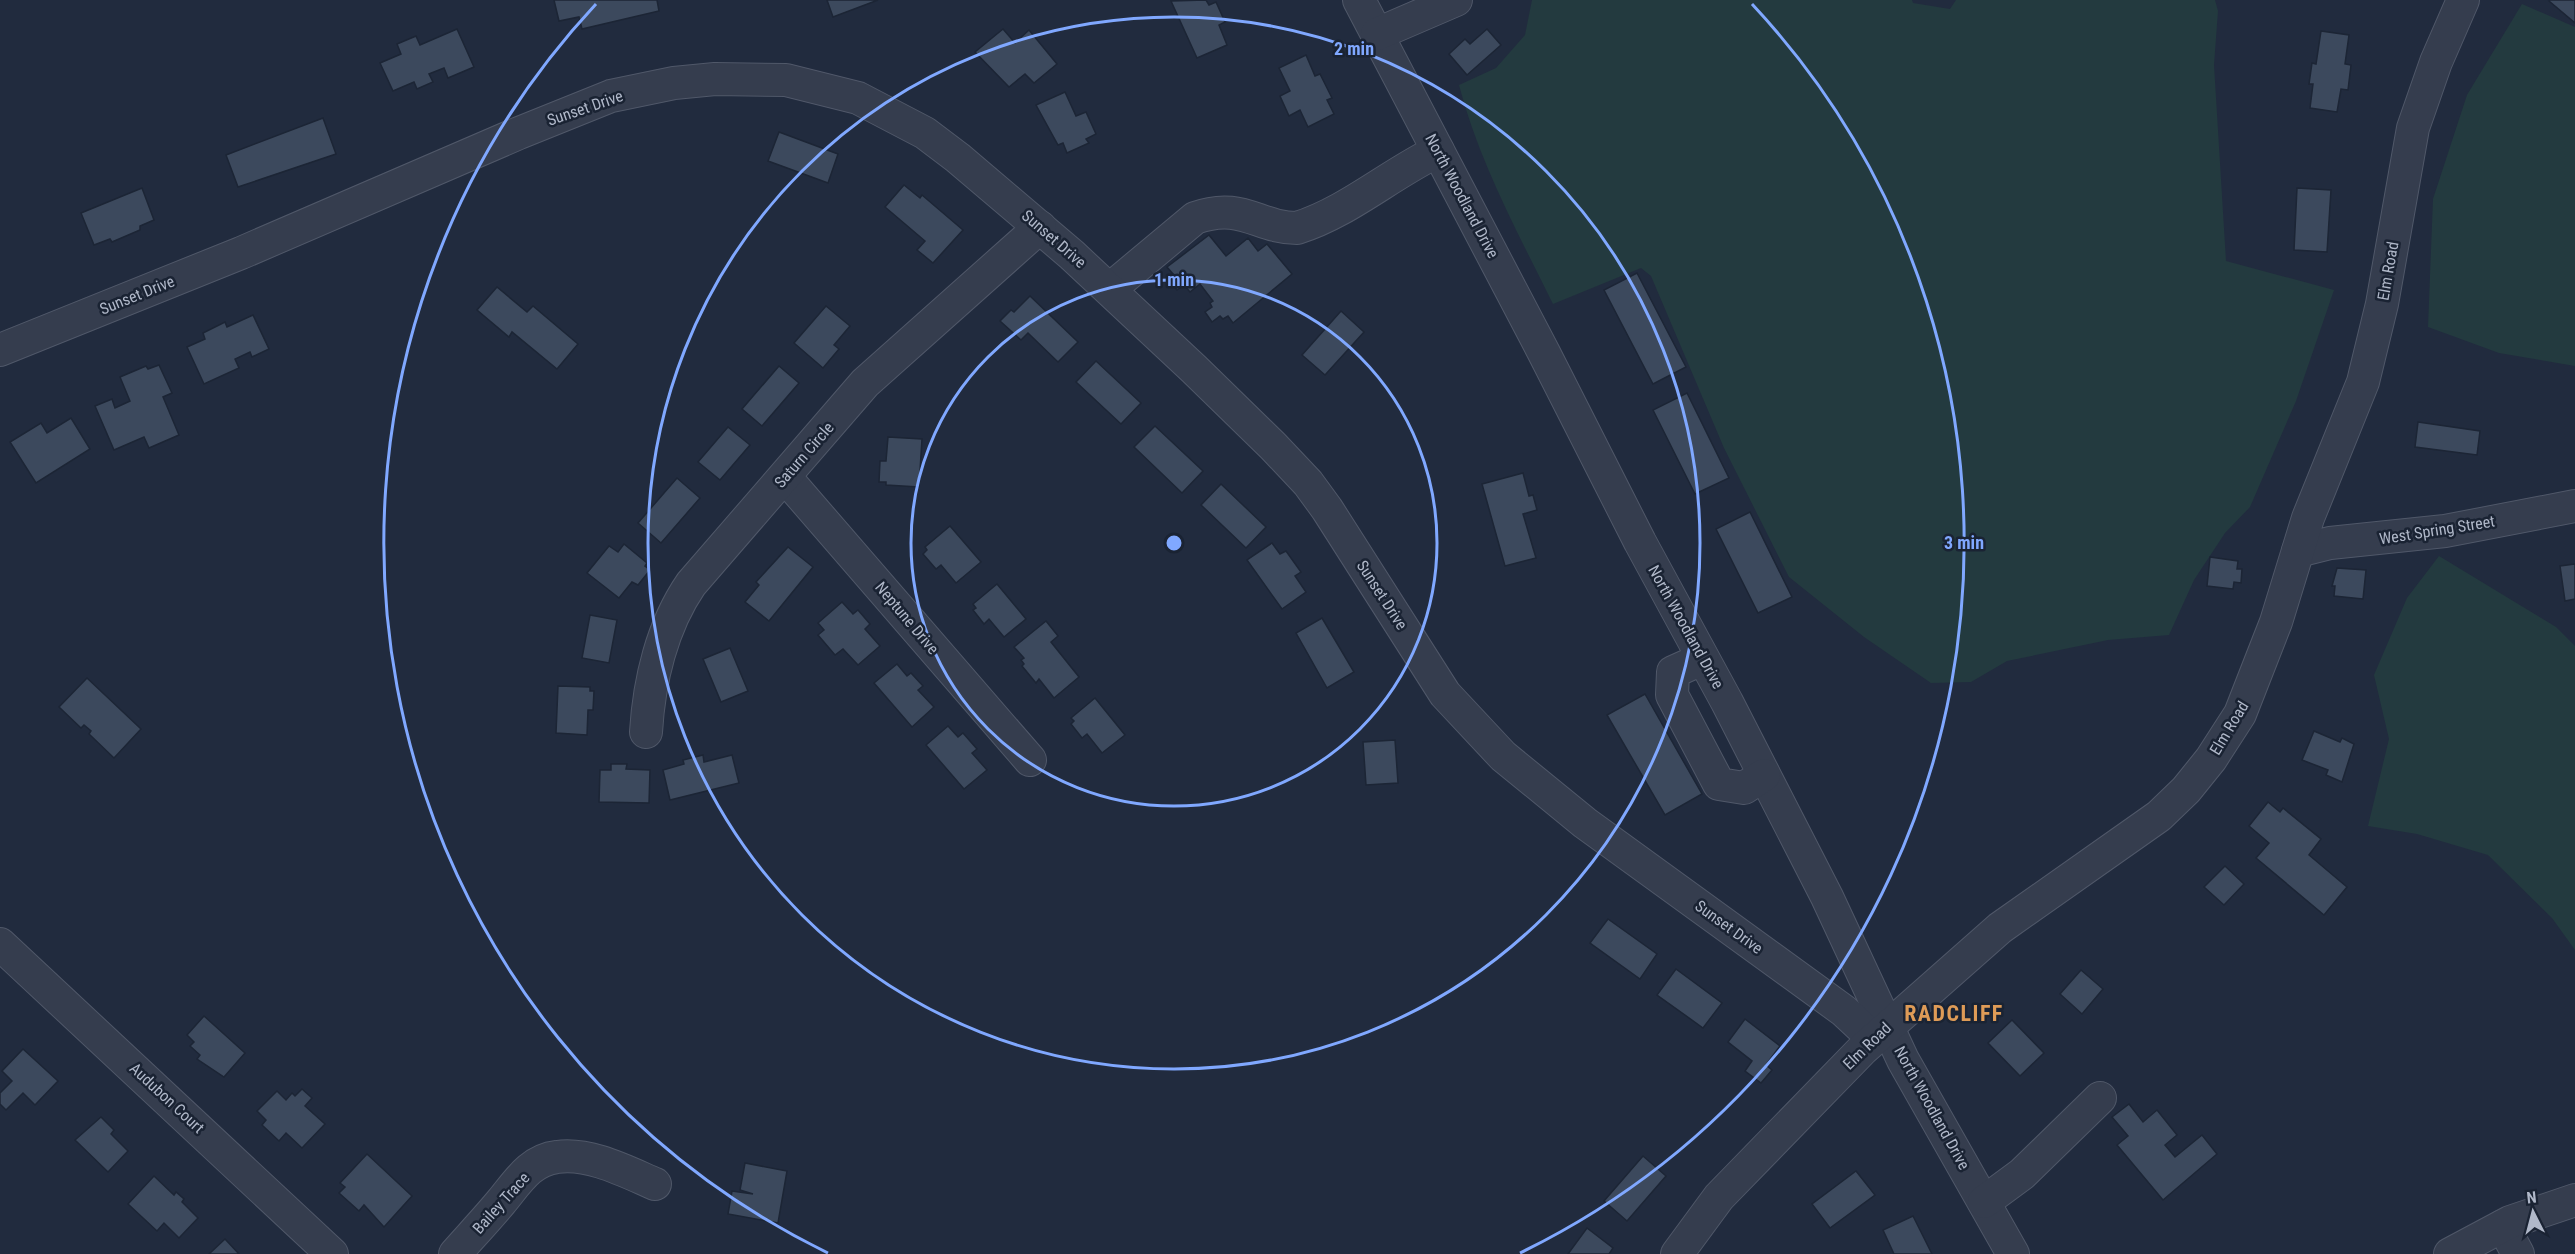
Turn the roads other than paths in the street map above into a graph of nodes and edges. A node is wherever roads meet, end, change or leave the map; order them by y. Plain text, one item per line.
1 (1359, 0) edge
2 (1456, 0) edge
3 (2463, 0) edge
4 (1377, 34) junction
5 (1438, 151) junction
6 (1040, 227) junction
7 (1110, 289) junction
8 (0, 350) edge
9 (785, 477) junction
10 (2575, 506) edge
11 (2298, 551) junction
12 (1702, 659) junction
13 (1727, 702) junction
14 (1686, 722) junction
15 (646, 732) dead end
16 (1030, 760) dead end
17 (1764, 775) junction
18 (0, 944) edge
19 (1881, 1032) junction
20 (2100, 1098) dead end
21 (655, 1184) dead end
22 (2575, 1200) edge
23 (1984, 1202) junction
24 (2503, 1226) junction
25 (332, 1254) edge
26 (455, 1254) edge
27 (1677, 1254) edge
28 (2013, 1254) edge
29 (2450, 1254) edge
30 (2518, 1254) edge

1 - 4 street, North Woodland Drive
2 - 4 street
3 - 11 street, Elm Road
4 - 5 street, North Woodland Drive
5 - 7 street
5 - 12 street, North Woodland Drive
6 - 7 street, Sunset Drive
6 - 8 street, Sunset Drive
6 - 9 street, Saturn Circle
7 - 19 street, Sunset Drive
9 - 15 street, Saturn Circle
9 - 16 street, Neptune Drive
10 - 11 street, West Spring Street
11 - 19 street, Elm Road
12 - 13 street, North Woodland Drive
12 - 14 street
13 - 14 street
13 - 17 street, North Woodland Drive
14 - 17 street
17 - 19 street, North Woodland Drive
18 - 25 street, Audubon Court
19 - 23 street, North Woodland Drive
19 - 27 street, Elm Road
20 - 23 street
21 - 26 street, Bailey Trace
22 - 24 street
23 - 28 street, North Woodland Drive
24 - 29 street
24 - 30 street

